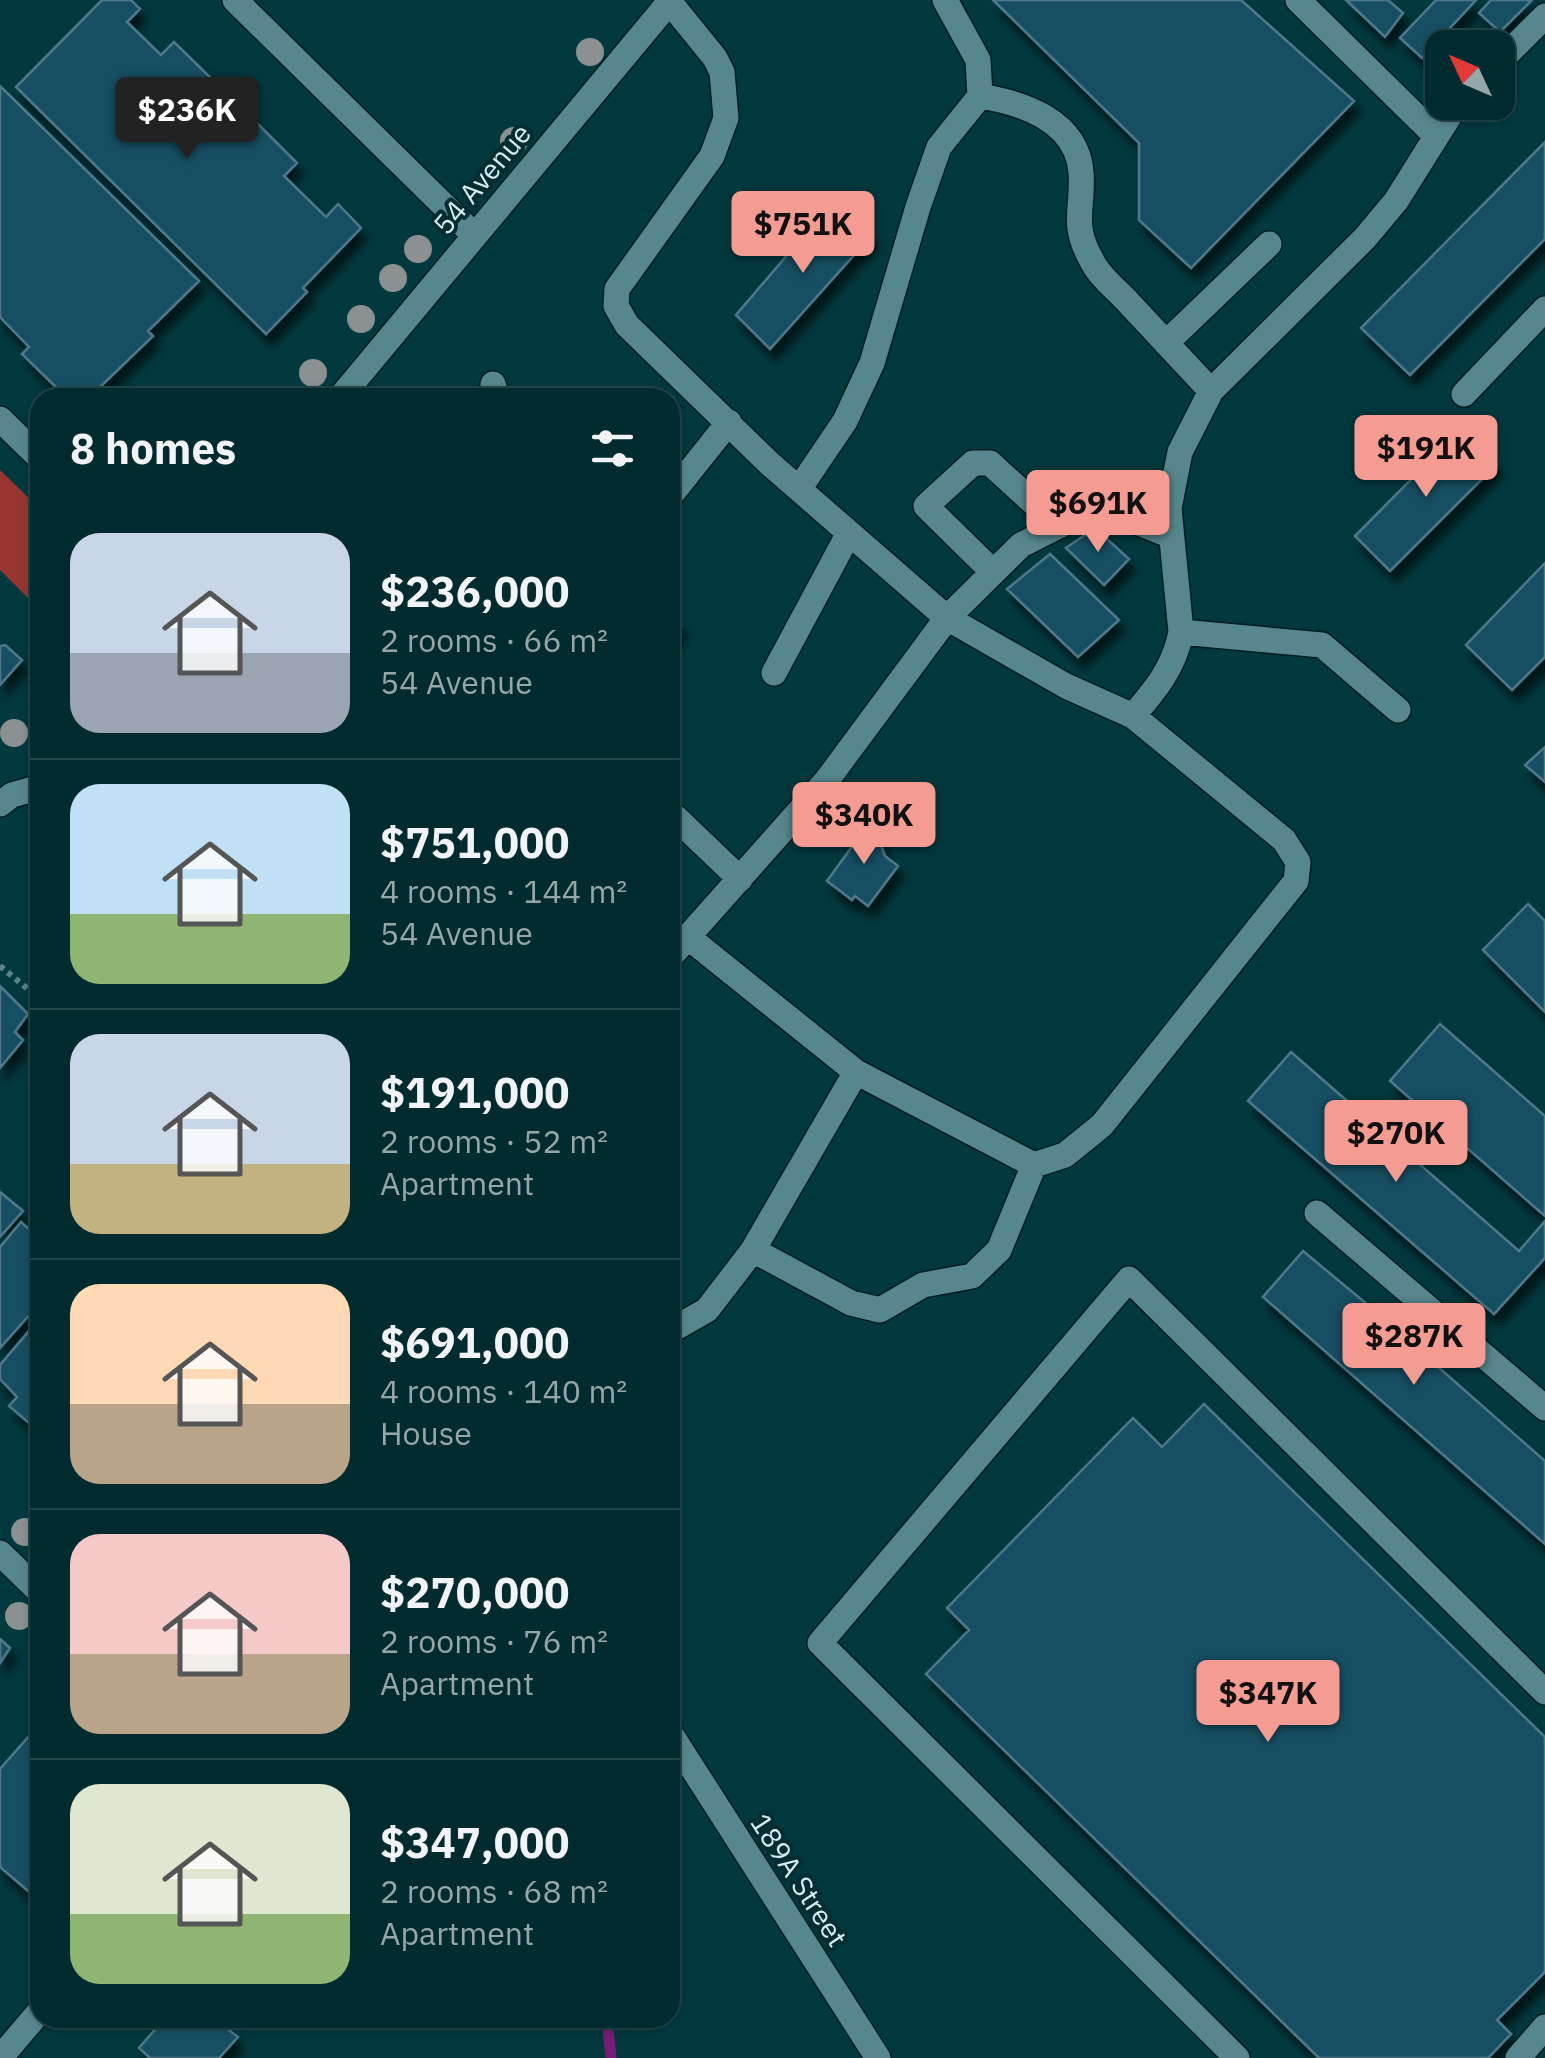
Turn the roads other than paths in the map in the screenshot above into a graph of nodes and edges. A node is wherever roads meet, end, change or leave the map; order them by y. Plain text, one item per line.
1 (235, 0) edge
2 (946, 0) edge
3 (670, 1) edge
4 (1314, 6) edge
5 (1545, 16) edge
6 (1515, 46) edge
7 (980, 96) junction
8 (1445, 120) edge
9 (1435, 135) junction
10 (474, 235) junction
11 (1269, 244) dead end
12 (1545, 309) edge
13 (1166, 344) junction
14 (348, 388) edge
15 (1210, 391) junction
16 (1464, 394) dead end
17 (0, 419) edge
18 (728, 422) junction
19 (30, 448) edge
20 (680, 483) edge
21 (799, 489) junction
22 (1059, 526) junction
23 (850, 534) junction
24 (1172, 536) junction
25 (994, 572) junction
26 (947, 618) junction
27 (1181, 632) junction
28 (774, 673) dead end
29 (1398, 710) dead end
30 (1133, 716) junction
31 (30, 790) edge
32 (0, 804) edge
33 (680, 825) edge
34 (740, 879) junction
35 (689, 938) junction
36 (680, 947) edge
37 (856, 1072) junction
38 (1034, 1165) junction
39 (1317, 1213) dead end
40 (754, 1250) junction
41 (680, 1325) edge
42 (1545, 1408) edge
43 (0, 1554) edge
44 (30, 1582) edge
45 (1545, 1692) edge
46 (680, 1749) edge
47 (30, 2023) edge
48 (1545, 2028) edge
49 (0, 2058) edge
50 (878, 2058) edge
51 (1237, 2058) edge
52 (1518, 2058) edge

1 - 10 street
2 - 7 street
3 - 10 street, 54 Avenue
3 - 18 street
4 - 9 street
5 - 6 street
7 - 13 street
7 - 21 street
8 - 9 street
9 - 15 street
10 - 14 street, 54 Avenue
11 - 13 street
12 - 16 street
13 - 15 street
15 - 24 street
17 - 19 street
18 - 20 street
18 - 21 street
21 - 23 street
22 - 24 street
22 - 25 street
22 - 25 street
23 - 26 street
23 - 28 street
24 - 27 street
25 - 26 street
26 - 30 street
26 - 34 street
27 - 29 street
27 - 30 street
30 - 38 street
31 - 32 street
33 - 34 street
34 - 35 street
35 - 36 street
35 - 37 street
37 - 38 street
37 - 40 street
38 - 40 street
39 - 42 street
40 - 41 street
43 - 44 street
45 - 51 street
46 - 50 street, 189A Street
47 - 49 street
48 - 52 street

